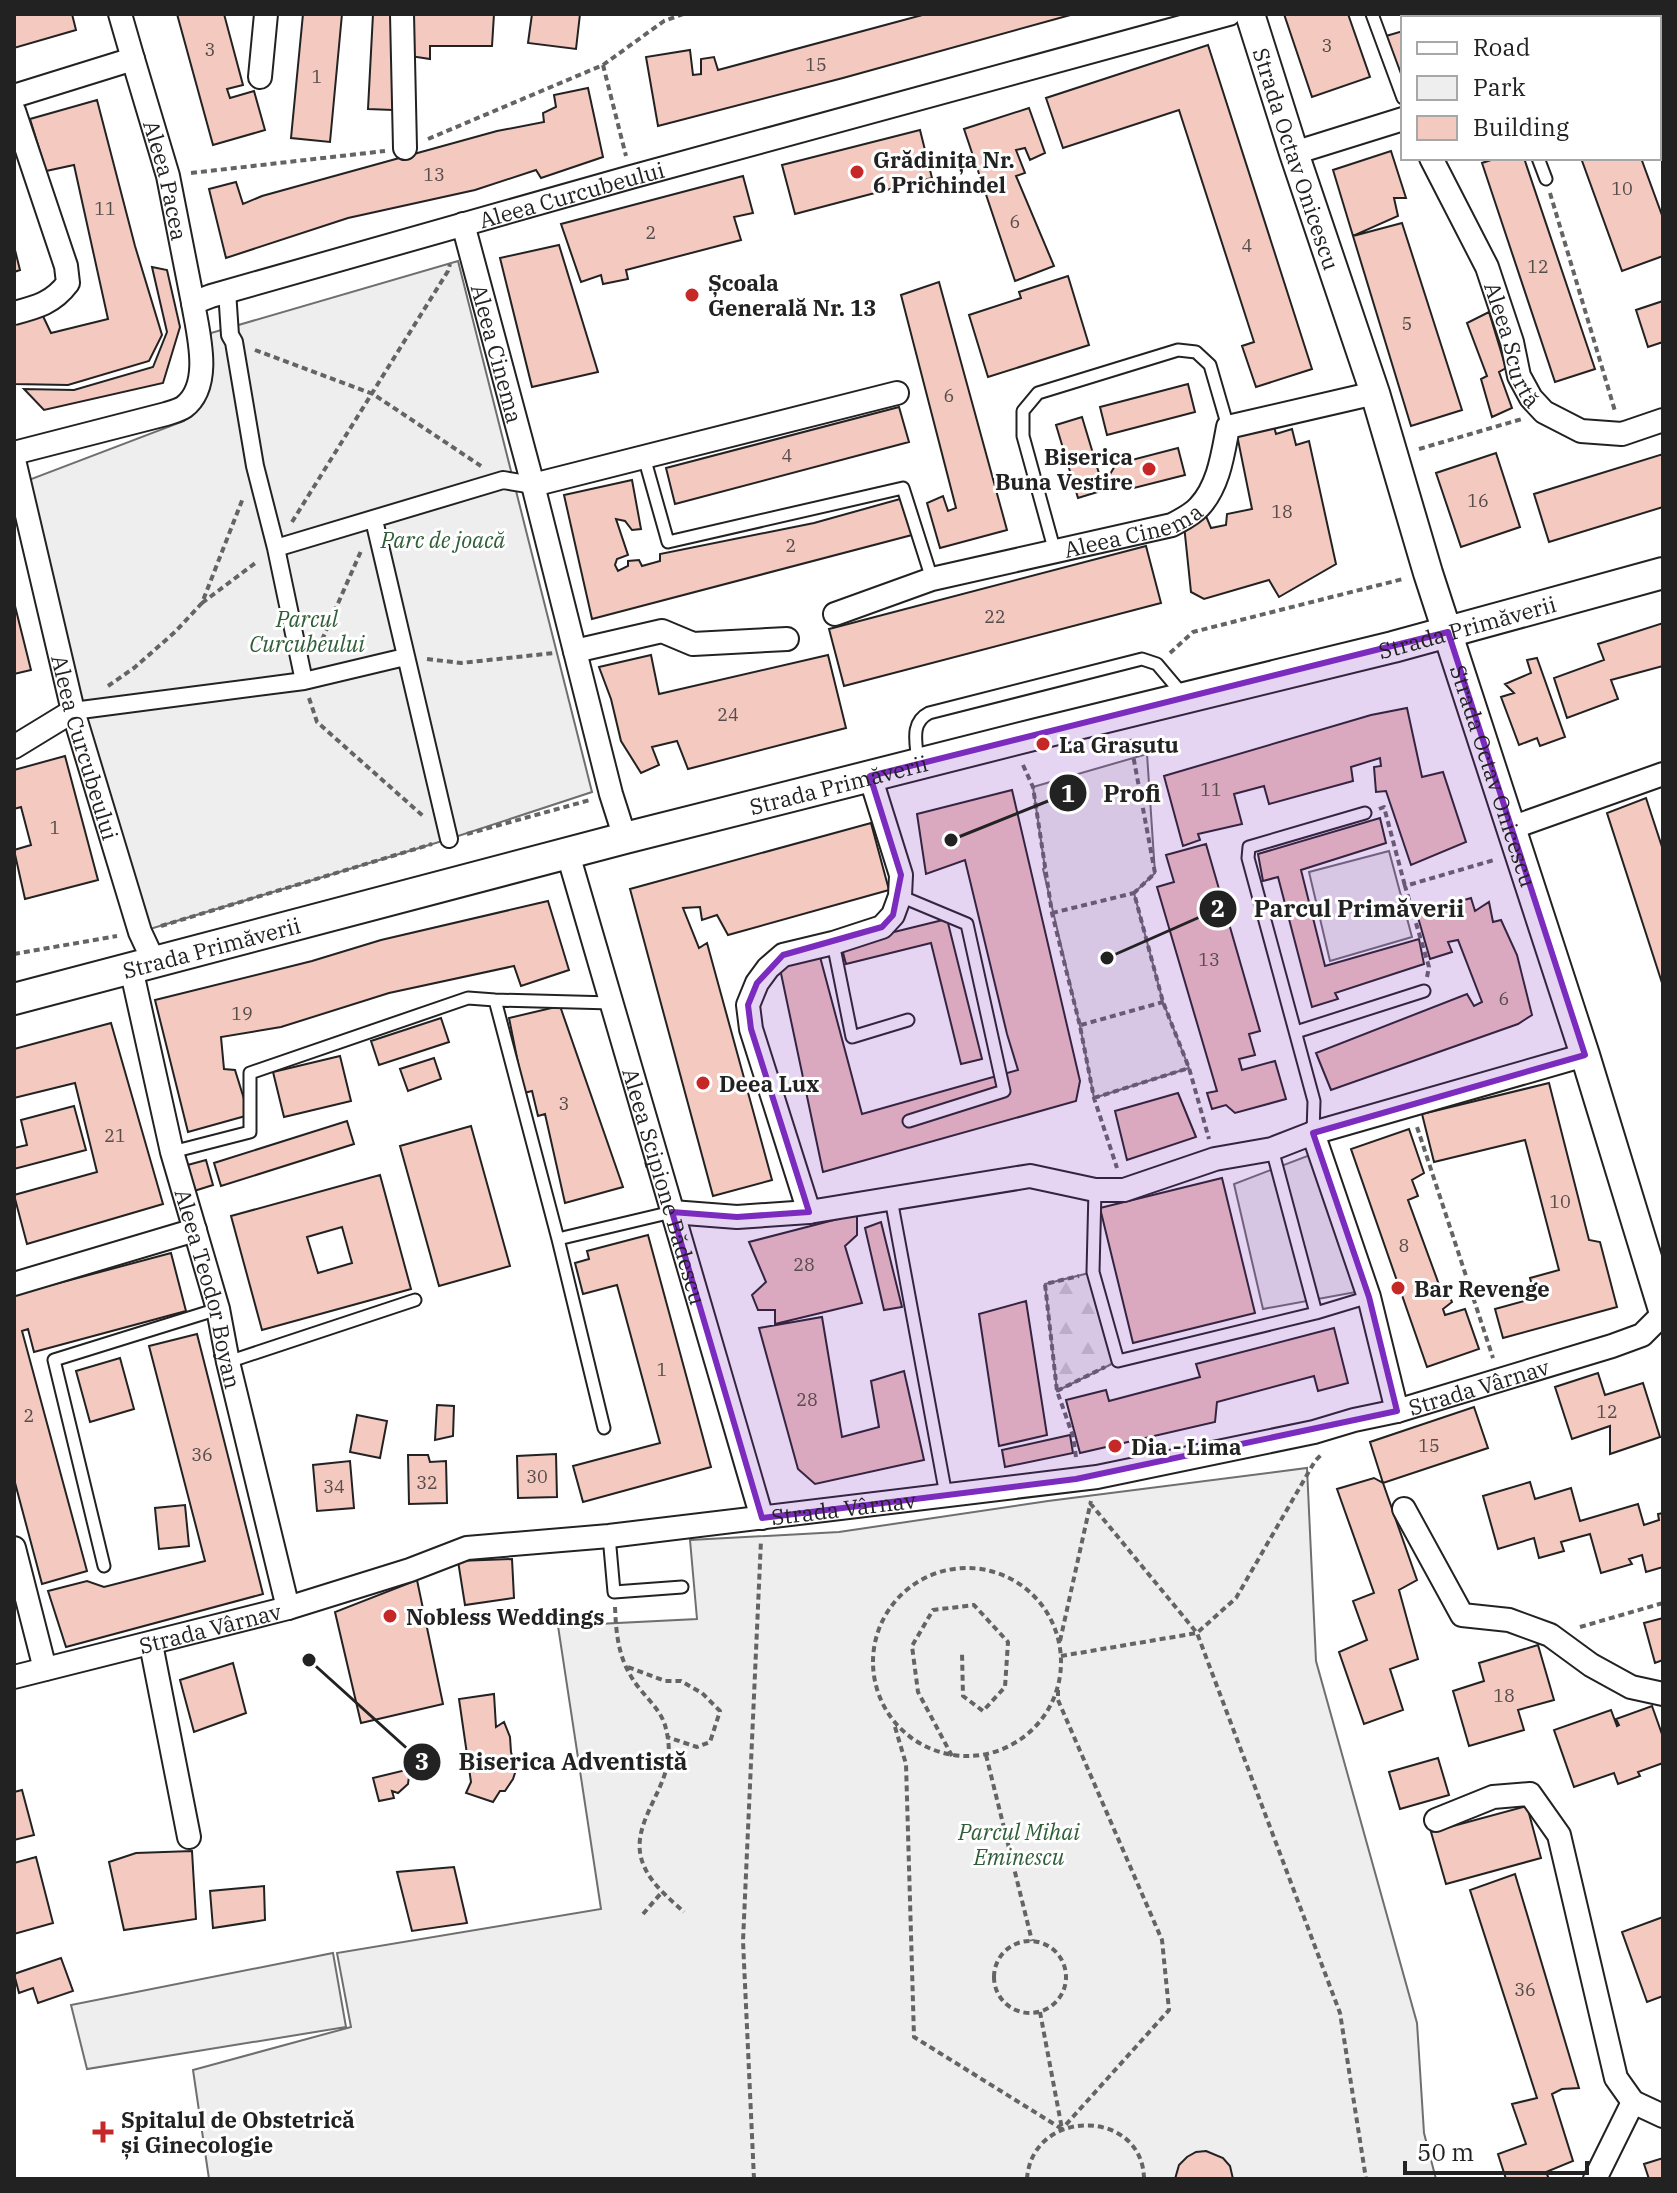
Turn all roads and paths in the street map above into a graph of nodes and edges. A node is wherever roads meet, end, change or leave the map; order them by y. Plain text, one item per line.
1 (120, 14) edge
2 (266, 14) edge
3 (402, 14) edge
4 (683, 14) edge
5 (1229, 14) edge
6 (1250, 14) edge
7 (1372, 14) edge
8 (133, 59) junction
9 (603, 65) junction
10 (260, 77) dead end
11 (1401, 93) edge
12 (14, 96) edge
13 (14, 111) edge
14 (1401, 120) edge
15 (405, 148) junction
16 (1294, 153) junction
17 (1432, 160) edge
18 (1539, 160) edge
19 (168, 176) junction
20 (631, 177) junction
21 (1546, 179) joint
22 (463, 224) junction
23 (227, 291) junction
24 (193, 303) junction
25 (14, 313) edge
26 (234, 342) junction
27 (897, 393) dead end
28 (1375, 393) junction
29 (373, 394) junction
30 (1544, 412) junction
31 (1663, 420) edge
32 (1228, 427) junction
33 (1622, 434) junction
34 (14, 453) edge
35 (644, 456) junction
36 (1393, 456) junction
37 (14, 460) edge
38 (255, 466) junction
39 (503, 480) junction
40 (533, 485) junction
41 (374, 520) junction
42 (21, 529) edge
43 (276, 548) junction
44 (1055, 552) junction
45 (1428, 573) junction
46 (1663, 573) edge
47 (932, 579) junction
48 (202, 603) junction
49 (835, 614) dead end
50 (1448, 632) junction
51 (787, 639) dead end
52 (575, 651) junction
53 (405, 657) junction
54 (1157, 664) junction
55 (304, 681) junction
56 (1186, 698) junction
57 (73, 711) junction
58 (1125, 713) junction
59 (1012, 740) junction
60 (14, 747) edge
61 (918, 764) junction
62 (1663, 774) edge
63 (870, 776) junction
64 (611, 794) junction
65 (1365, 813) joint
66 (625, 838) junction
67 (449, 839) junction
68 (1515, 840) junction
69 (568, 854) junction
70 (1405, 886) junction
71 (1134, 893) junction
72 (900, 896) junction
73 (1052, 913) junction
74 (140, 932) junction
75 (833, 943) junction
76 (14, 954) edge
77 (143, 965) junction
78 (1424, 991) joint
79 (14, 999) edge
80 (495, 1000) junction
81 (1163, 1002) junction
82 (612, 1003) junction
83 (908, 1020) dead end
84 (1080, 1026) junction
85 (1296, 1032) junction
86 (1585, 1055) junction
87 (1189, 1068) junction
88 (1094, 1098) junction
89 (1410, 1105) junction
90 (909, 1121) dead end
91 (1313, 1133) junction
92 (1272, 1149) junction
93 (172, 1152) junction
94 (1215, 1159) junction
95 (1095, 1190) junction
96 (1124, 1190) junction
97 (891, 1199) junction
98 (672, 1212) junction
99 (809, 1212) junction
100 (195, 1230) junction
101 (558, 1239) junction
102 (1093, 1272) junction
103 (14, 1284) edge
104 (1369, 1297) junction
105 (415, 1300) dead end
106 (218, 1309) junction
107 (1663, 1312) edge
108 (1316, 1313) junction
109 (1118, 1361) junction
110 (228, 1362) junction
111 (1500, 1380) junction
112 (1057, 1391) junction
113 (1397, 1411) junction
114 (604, 1428) dead end
115 (1325, 1451) dead end
116 (1086, 1478) junction
117 (946, 1495) junction
118 (1090, 1503) junction
119 (1404, 1509) dead end
120 (762, 1518) junction
121 (609, 1536) junction
122 (14, 1548) edge
123 (104, 1566) dead end
124 (682, 1587) dead end
125 (614, 1592) junction
126 (1663, 1603) edge
127 (288, 1608) junction
128 (1197, 1633) junction
129 (1550, 1635) junction
130 (151, 1644) junction
131 (1059, 1644) junction
132 (962, 1653) dead end
133 (1061, 1656) junction
134 (626, 1666) junction
135 (45, 1669) junction
136 (14, 1677) edge
137 (1058, 1688) junction
138 (1663, 1694) edge
139 (894, 1724) junction
140 (667, 1737) junction
141 (986, 1755) junction
142 (952, 1756) junction
143 (1436, 1820) dead end
144 (189, 1837) dead end
145 (662, 1892) junction
146 (684, 1912) dead end
147 (643, 1914) dead end
148 (1032, 1941) junction
149 (1040, 2012) junction
150 (1633, 2102) junction
151 (1663, 2116) edge
152 (1062, 2129) junction
153 (1144, 2172) junction
154 (754, 2179) edge
155 (1027, 2179) edge
156 (1144, 2179) edge
157 (1151, 2179) edge
158 (1366, 2179) edge
159 (1595, 2179) edge

1 - 8 street, Aleea Pacea
2 - 10 street
3 - 15 street
4 - 9 path
5 - 20 street, Aleea Curcubeului
6 - 16 street, Strada Octav Onicescu
7 - 11 lane
8 - 12 street
8 - 19 street, Aleea Pacea
9 - 15 path
9 - 20 path
13 - 25 street
14 - 16 street
15 - 19 path
16 - 28 street, Strada Octav Onicescu
17 - 30 street, Aleea Scurtă
18 - 21 lane
19 - 24 street, Aleea Pacea
20 - 22 street, Aleea Curcubeului
21 - 33 path
22 - 23 street, Aleea Curcubeului
22 - 29 path
22 - 40 street, Aleea Cinema
23 - 24 street, Aleea Curcubeului
23 - 26 street
24 - 34 street
26 - 29 path
26 - 38 street
27 - 35 street
28 - 32 street
28 - 36 street, Strada Octav Onicescu
29 - 39 path
29 - 43 path
30 - 33 street, Aleea Scurtă
30 - 36 path
31 - 33 street, Aleea Scurtă
32 - 44 street, Aleea Cinema
32 - 44 lane
35 - 40 street
35 - 47 lane
36 - 45 street, Strada Octav Onicescu
37 - 42 street, Aleea Curcubeului
38 - 43 street
38 - 48 path
39 - 40 street
39 - 41 street
40 - 52 street, Aleea Cinema
41 - 43 street
41 - 53 street
41 - 55 path
42 - 57 street, Aleea Curcubeului
43 - 48 path
43 - 55 street
44 - 47 street, Aleea Cinema
45 - 50 street, Strada Octav Onicescu
45 - 54 path
46 - 50 main road, Strada Primăverii
47 - 49 street, Aleea Cinema
48 - 57 path
50 - 56 main road, Strada Primăverii
50 - 68 street, Strada Octav Onicescu
51 - 52 street
52 - 53 path
52 - 64 street, Aleea Cinema
53 - 55 street
53 - 67 street
54 - 56 lane
54 - 61 lane
55 - 57 street
55 - 67 path
56 - 58 main road, Strada Primăverii
57 - 60 street
57 - 74 street, Aleea Curcubeului
58 - 59 main road, Strada Primăverii
58 - 71 path
59 - 61 main road, Strada Primăverii
59 - 73 path
61 - 63 main road, Strada Primăverii
62 - 68 street
63 - 66 main road, Strada Primăverii
63 - 72 street
64 - 66 street, Aleea Cinema
64 - 67 path
65 - 70 path
65 - 85 lane
66 - 69 main road, Strada Primăverii
67 - 74 path
68 - 70 path
68 - 86 street, Strada Octav Onicescu
69 - 77 main road, Strada Primăverii
69 - 82 street, Aleea Scipione Bădescu
70 - 78 path
71 - 73 path
71 - 81 path
72 - 75 street
72 - 90 lane
73 - 84 path
74 - 76 path
74 - 77 street, Aleea Curcubeului
75 - 83 lane
75 - 99 street
77 - 79 main road, Strada Primăverii
77 - 93 street, Aleea Teodor Boyan
78 - 85 lane
80 - 82 lane
80 - 93 lane
80 - 101 lane
81 - 84 path
81 - 87 path
82 - 98 street, Aleea Scipione Bădescu
84 - 88 path
85 - 91 lane
86 - 89 street
86 - 107 street, Strada Octav Onicescu
87 - 88 path
87 - 94 path
88 - 96 path
89 - 91 street
89 - 111 path
91 - 92 street
91 - 104 street
92 - 94 street
92 - 108 lane
93 - 100 street, Aleea Teodor Boyan
94 - 96 street
95 - 96 street
95 - 97 street
95 - 102 lane
97 - 99 street
97 - 117 lane
98 - 99 street
98 - 101 lane
98 - 120 street, Aleea Scipione Bădescu
100 - 103 street
100 - 106 street, Aleea Teodor Boyan
101 - 114 lane
102 - 109 lane
102 - 112 path
104 - 108 lane
104 - 113 street
105 - 110 lane
106 - 110 street, Aleea Teodor Boyan
106 - 123 lane
107 - 111 street, Strada Vârnav
108 - 109 lane
109 - 112 path
110 - 127 street, Aleea Teodor Boyan
111 - 113 street, Strada Vârnav
112 - 116 path
113 - 116 street, Strada Vârnav
115 - 128 path
116 - 117 street, Strada Vârnav
116 - 118 path
117 - 120 street, Strada Vârnav
118 - 128 path
118 - 131 path
119 - 129 street
120 - 121 street, Strada Vârnav
120 - 154 path
121 - 125 lane
121 - 127 street, Strada Vârnav
122 - 135 street
124 - 125 lane
125 - 134 path
126 - 129 path
127 - 130 street, Strada Vârnav
128 - 133 path
128 - 158 path
129 - 138 street
130 - 135 street, Strada Vârnav
130 - 144 street
131 - 133 path
131 - 139 path
132 - 142 path
133 - 137 path
134 - 140 path
134 - 140 path
135 - 136 street, Strada Vârnav
137 - 141 path
137 - 152 path
139 - 142 path
139 - 152 path
140 - 145 path
141 - 142 path
141 - 148 path
143 - 150 street
145 - 146 path
145 - 147 path
148 - 149 path
148 - 149 path
149 - 152 path
150 - 151 street
150 - 159 street
152 - 153 path
152 - 155 path
153 - 156 path
153 - 157 path

